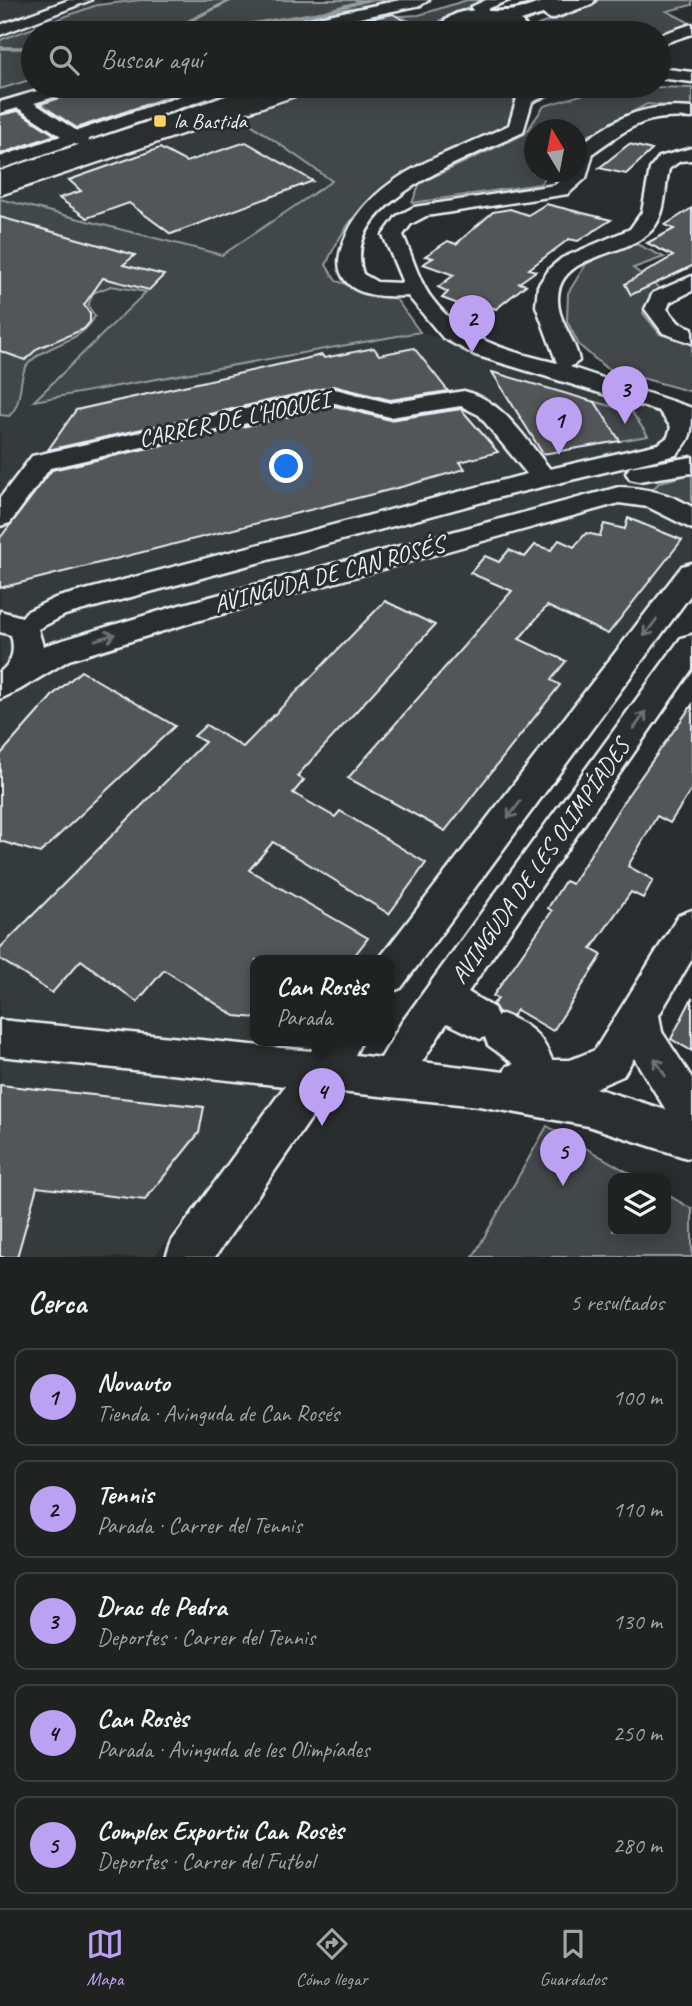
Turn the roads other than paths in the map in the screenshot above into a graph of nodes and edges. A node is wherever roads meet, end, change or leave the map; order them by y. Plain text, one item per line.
1 (83, 0) edge
2 (421, 0) edge
3 (585, 0) edge
4 (561, 4) edge
5 (25, 21) edge
6 (323, 21) edge
7 (495, 21) edge
8 (21, 22) edge
9 (692, 29) edge
10 (0, 30) edge
11 (671, 36) edge
12 (671, 41) edge
13 (692, 43) edge
14 (671, 74) edge
15 (692, 77) edge
16 (34, 98) edge
17 (193, 98) edge
18 (214, 98) edge
19 (241, 98) edge
20 (271, 98) edge
21 (527, 98) edge
22 (21, 102) junction
23 (0, 108) edge
24 (692, 113) edge
25 (79, 140) junction
26 (692, 154) edge
27 (0, 163) edge
28 (0, 170) edge
29 (0, 179) edge
30 (0, 189) edge
31 (692, 282) edge
32 (415, 289) junction
33 (549, 316) junction
34 (692, 336) edge
35 (529, 351) junction
36 (562, 361) junction
37 (684, 409) edge
38 (692, 465) edge
39 (591, 474) junction
40 (543, 477) junction
41 (643, 496) junction
42 (0, 517) edge
43 (692, 520) edge
44 (691, 574) edge
45 (97, 615) junction
46 (15, 621) edge
47 (692, 646) edge
48 (11, 679) edge
49 (692, 926) edge
50 (394, 968) edge
51 (446, 993) junction
52 (640, 1015) junction
53 (0, 1038) edge
54 (330, 1055) edge
55 (608, 1063) junction
56 (391, 1078) junction
57 (536, 1080) junction
58 (479, 1087) junction
59 (606, 1114) junction
60 (692, 1114) edge
61 (692, 1135) edge
62 (188, 1257) edge

1 - 5 street
2 - 6 street
3 - 4 main road
4 - 7 main road
8 - 10 street
9 - 11 street
12 - 13 street
14 - 15 street
16 - 22 street
17 - 25 street
18 - 25 street
19 - 29 main road
20 - 30 street
21 - 32 street
22 - 23 street
22 - 25 street
24 - 32 street
25 - 27 street
25 - 28 street
26 - 33 street
31 - 34 street
32 - 35 street
33 - 35 street
33 - 36 street
35 - 36 street
36 - 37 street
37 - 39 street, AVINGUDA DE CAN ROSÉS
38 - 39 street, AVINGUDA DE CAN ROSÉS
39 - 40 street, AVINGUDA DE CAN ROSÉS
39 - 41 street, AVINGUDA DE CAN ROSÉS
39 - 45 street, AVINGUDA DE CAN ROSÉS
40 - 42 street, CARRER DE L'HOQUEI
40 - 46 street, AVINGUDA DE CAN ROSÉS
41 - 43 street, AVINGUDA DE CAN ROSÉS
48 -> 41 street, AVINGUDA DE CAN ROSÉS
44 -> 50 street, AVINGUDA DE LES OLIMPÍADES
45 - 46 street, AVINGUDA DE CAN ROSÉS
45 - 48 street, AVINGUDA DE CAN ROSÉS
46 - 48 street
51 -> 47 street, AVINGUDA DE LES OLIMPÍADES
49 - 52 street
51 - 56 street, AVINGUDA DE LES OLIMPÍADES
51 - 57 street
52 - 55 street
60 -> 52 street
53 - 54 street
54 - 56 street
54 - 62 street
55 - 57 street
55 - 59 street
56 - 58 street
57 - 58 street
58 - 59 street
59 - 61 street

